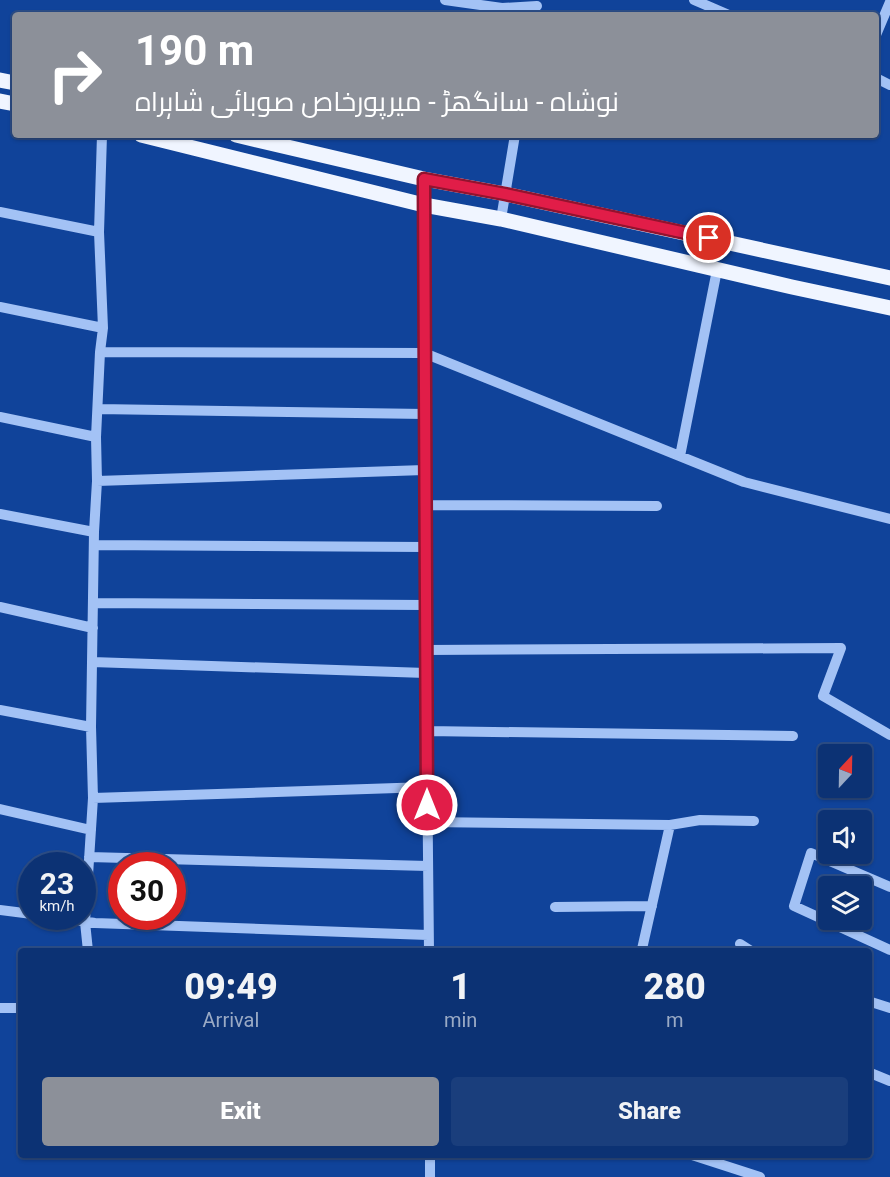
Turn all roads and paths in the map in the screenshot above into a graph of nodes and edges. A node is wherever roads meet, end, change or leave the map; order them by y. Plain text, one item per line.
1 (445, 0) edge
2 (694, 0) edge
3 (890, 2) edge
4 (537, 7) edge
5 (722, 12) edge
6 (879, 28) edge
7 (102, 138) edge
8 (153, 138) edge
9 (249, 138) edge
10 (514, 138) edge
11 (424, 179) junction
12 (505, 194) junction
13 (424, 205) junction
14 (0, 212) edge
15 (501, 219) junction
16 (99, 232) junction
17 (717, 270) junction
18 (890, 278) edge
19 (0, 307) edge
20 (890, 308) edge
21 (103, 328) junction
22 (100, 352) junction
23 (424, 353) junction
24 (98, 410) junction
25 (425, 414) junction
26 (0, 417) edge
27 (96, 437) junction
28 (680, 456) junction
29 (424, 470) junction
30 (97, 481) junction
31 (425, 505) junction
32 (657, 506) dead end
33 (0, 514) edge
34 (890, 519) edge
35 (94, 532) junction
36 (94, 545) junction
37 (425, 547) junction
38 (93, 603) junction
39 (426, 605) junction
40 (0, 607) edge
41 (93, 628) junction
42 (426, 650) junction
43 (92, 662) junction
44 (426, 673) junction
45 (0, 710) edge
46 (91, 727) junction
47 (427, 731) junction
48 (890, 735) edge
49 (793, 736) dead end
50 (427, 787) junction
51 (93, 798) junction
52 (0, 809) edge
53 (754, 821) dead end
54 (427, 822) junction
55 (670, 825) junction
56 (91, 830) junction
57 (89, 852) edge
58 (96, 857) edge
59 (428, 866) junction
60 (890, 887) edge
61 (652, 906) junction
62 (555, 907) dead end
63 (0, 910) edge
64 (18, 912) edge
65 (96, 922) edge
66 (86, 930) edge
67 (428, 934) junction
68 (740, 944) dead end
69 (88, 948) edge
70 (429, 948) edge
71 (642, 948) edge
72 (746, 948) edge
73 (890, 950) edge
74 (872, 1002) edge
75 (0, 1008) edge
76 (18, 1008) edge
77 (890, 1008) edge
78 (872, 1074) edge
79 (890, 1082) edge
80 (430, 1158) edge
81 (701, 1158) edge
82 (430, 1177) edge
83 (760, 1177) edge

1 - 4 street
2 - 5 street
3 - 6 street
7 - 16 street
8 - 13 main road
9 - 11 main road
10 - 12 street
11 - 12 main road
11 - 13 street
12 - 15 street
12 - 18 main road
13 - 15 main road
13 - 23 street
14 - 16 street
15 - 17 main road
16 - 21 street
17 - 20 main road
17 - 28 street
19 - 21 street
21 - 22 street
22 - 23 street
22 - 24 street
23 - 25 street
23 - 28 street
24 - 25 street
24 - 27 street
25 - 29 street
26 - 27 street
27 - 30 street
28 - 34 street
29 - 30 street
29 - 31 street
30 - 35 street
31 - 32 street
31 - 37 street
33 - 35 street
35 - 36 street
36 - 37 street
36 - 38 street
37 - 39 street
38 - 39 street
38 - 41 street
39 - 42 street
40 - 41 street
41 - 43 street
42 - 44 street
42 - 48 street
43 - 44 street
43 - 46 street
44 - 47 street
45 - 46 street
46 - 51 street
47 - 49 street
47 - 50 street
50 - 51 street
50 - 54 street
51 - 56 street
52 - 56 street
53 - 55 street
54 - 55 street
54 - 59 street
55 - 61 street
56 - 57 street
58 - 59 street
59 - 67 street
60 - 73 street
61 - 62 street
61 - 71 street
63 - 64 street
65 - 67 street
66 - 69 street
67 - 70 street
68 - 72 street
74 - 77 street
75 - 76 street
78 - 79 street
80 - 82 street
81 - 83 street

